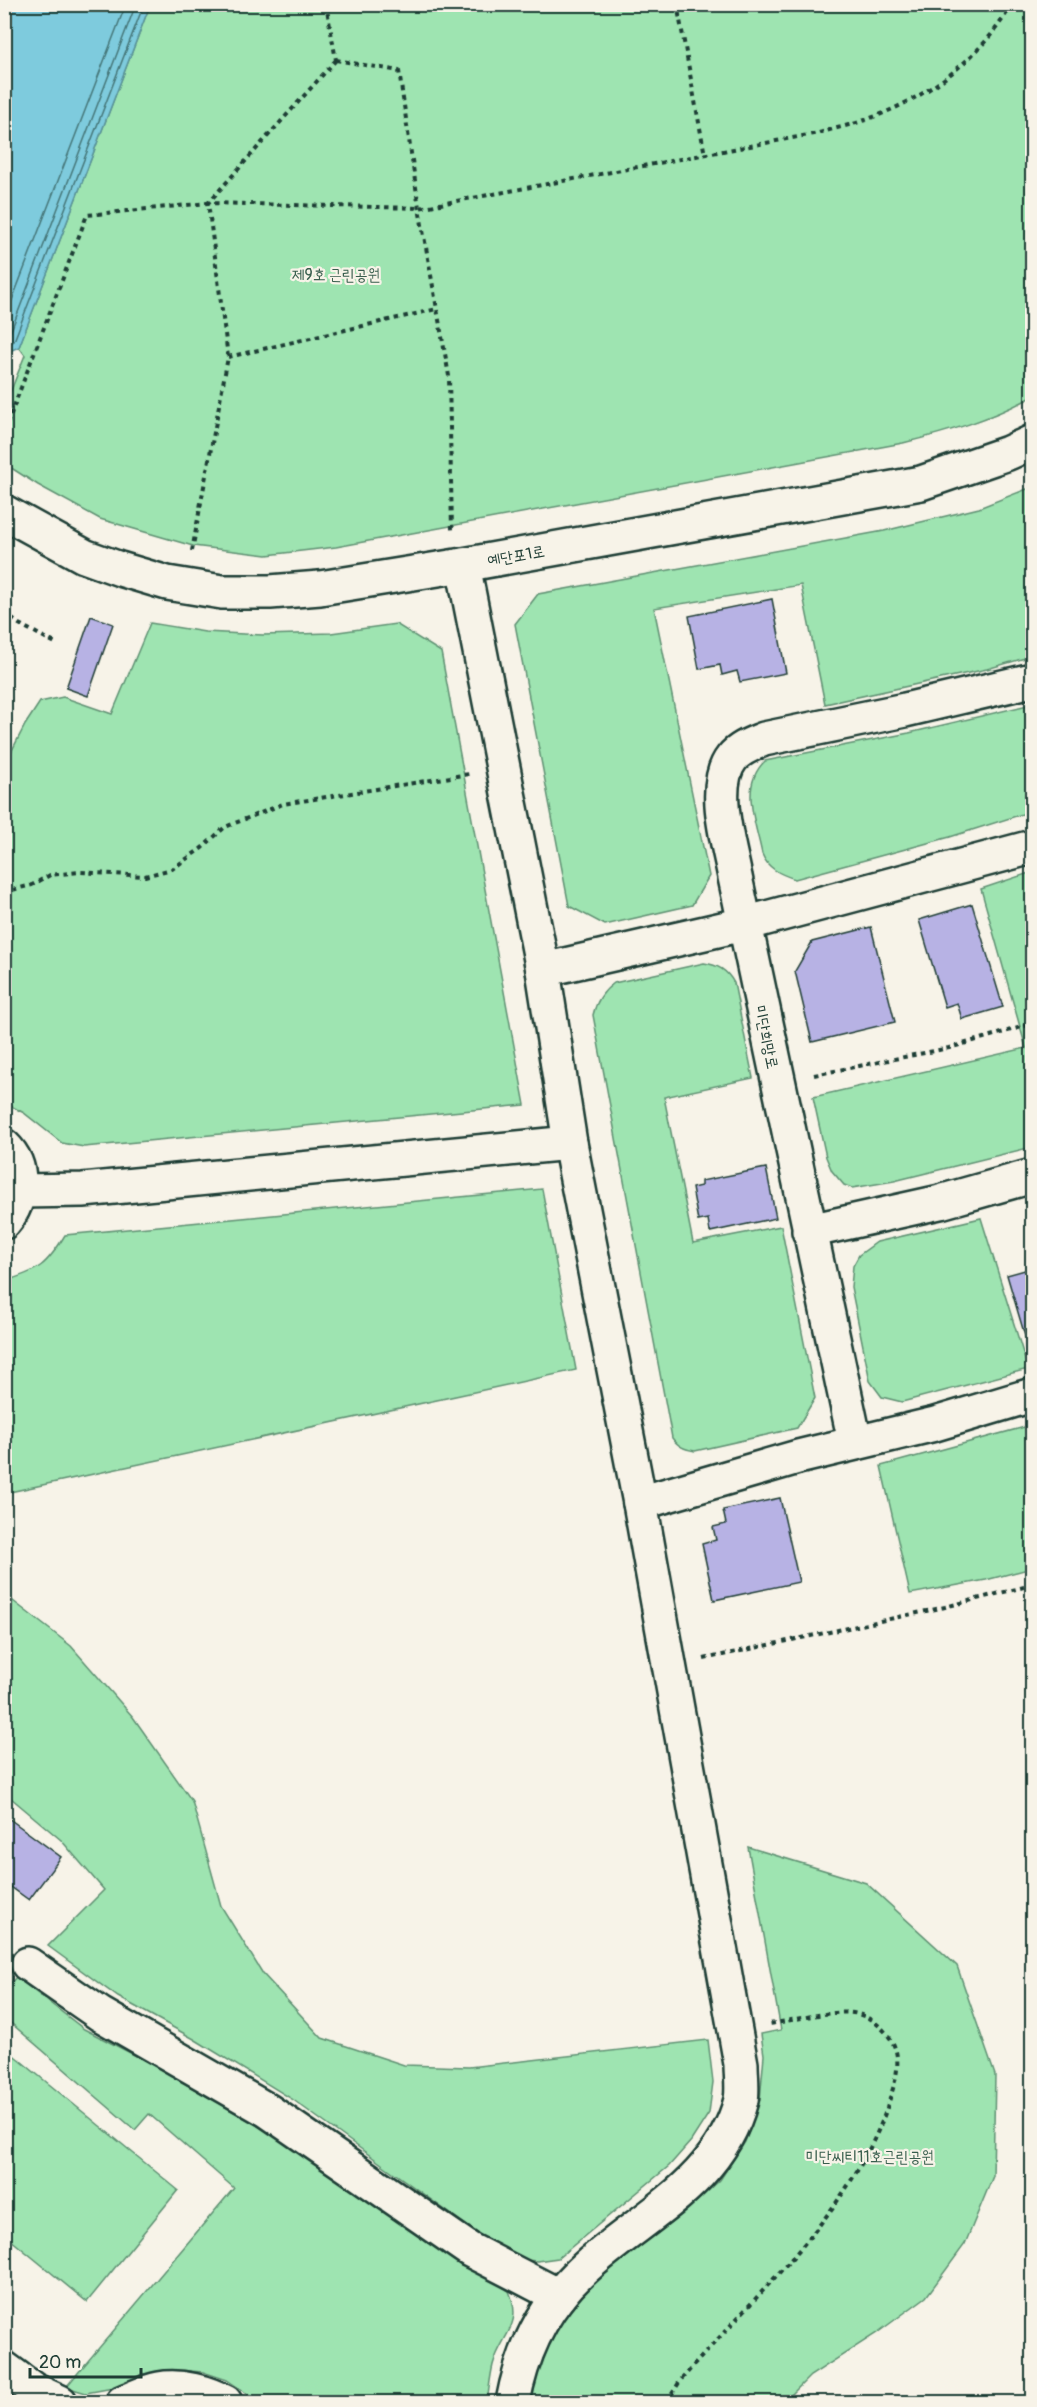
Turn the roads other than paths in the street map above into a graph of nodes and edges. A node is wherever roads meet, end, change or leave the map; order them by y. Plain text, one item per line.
1 (1032, 442) edge
2 (4, 512) edge
3 (458, 551) junction
4 (1032, 680) edge
5 (1032, 847) edge
6 (744, 924) junction
7 (543, 970) junction
8 (570, 1143) junction
9 (4, 1146) edge
10 (1032, 1176) edge
11 (20, 1191) junction
12 (4, 1222) edge
13 (808, 1231) junction
14 (1032, 1395) edge
15 (855, 1442) junction
16 (640, 1503) junction
17 (28, 1964) dead end
18 (559, 2296) junction
19 (4, 2368) edge
20 (60, 2403) edge
21 (123, 2403) edge
22 (225, 2403) edge
23 (513, 2403) edge

1 - 3 street, 예단포1로
2 - 3 street, 예단포1로
3 - 7 street
4 - 6 street, 미단희망로
5 - 6 street
6 - 7 street
6 - 13 street, 미단희망로
7 - 8 street
8 - 11 street
8 - 16 street
9 - 11 street
10 - 13 street
11 - 12 street
13 - 15 street, 미단희망로
14 - 15 street
15 - 16 street
16 - 18 street
17 - 18 street
18 - 23 street
19 - 20 street
21 - 22 street

